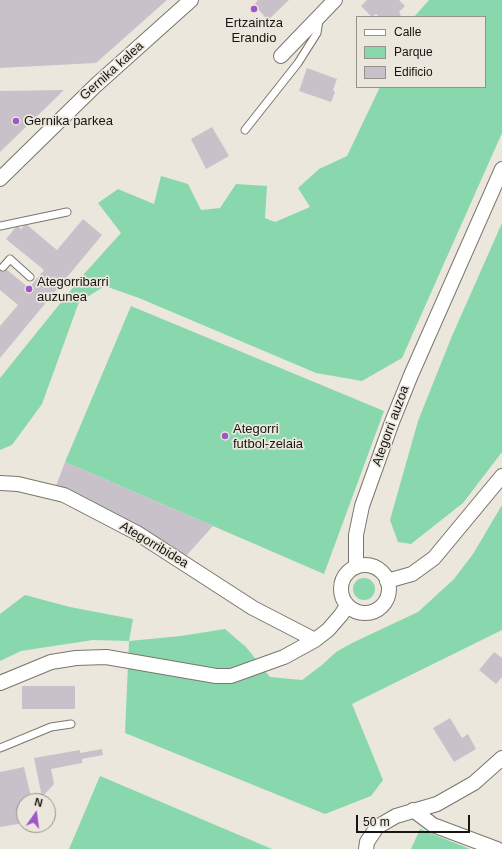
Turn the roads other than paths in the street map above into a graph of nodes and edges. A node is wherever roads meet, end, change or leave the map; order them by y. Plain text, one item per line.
1 (191, 0) edge
2 (335, 0) edge
3 (319, 16) junction
4 (281, 56) dead end
5 (246, 130) dead end
6 (502, 169) edge
7 (0, 179) edge
8 (67, 212) dead end
9 (0, 226) edge
10 (3, 267) dead end
11 (30, 277) dead end
12 (502, 476) edge
13 (0, 483) edge
14 (356, 567) junction
15 (387, 581) junction
16 (347, 606) junction
17 (315, 640) junction
18 (0, 683) edge
19 (71, 724) dead end
20 (0, 748) edge
21 (502, 758) edge
22 (413, 810) junction
23 (366, 849) edge
24 (496, 849) edge

1 - 7 street, Gernika kalea
2 - 3 street
3 - 4 street
3 - 5 lane
6 - 14 street, Ategorri auzoa
8 - 9 lane
10 - 11 lane
12 - 15 street
13 - 17 street, Ategorribidea
14 - 15 street
14 - 16 street
15 - 16 street
16 - 17 street
17 - 18 street
19 - 20 lane
21 - 22 street
22 - 23 street
22 - 24 street

